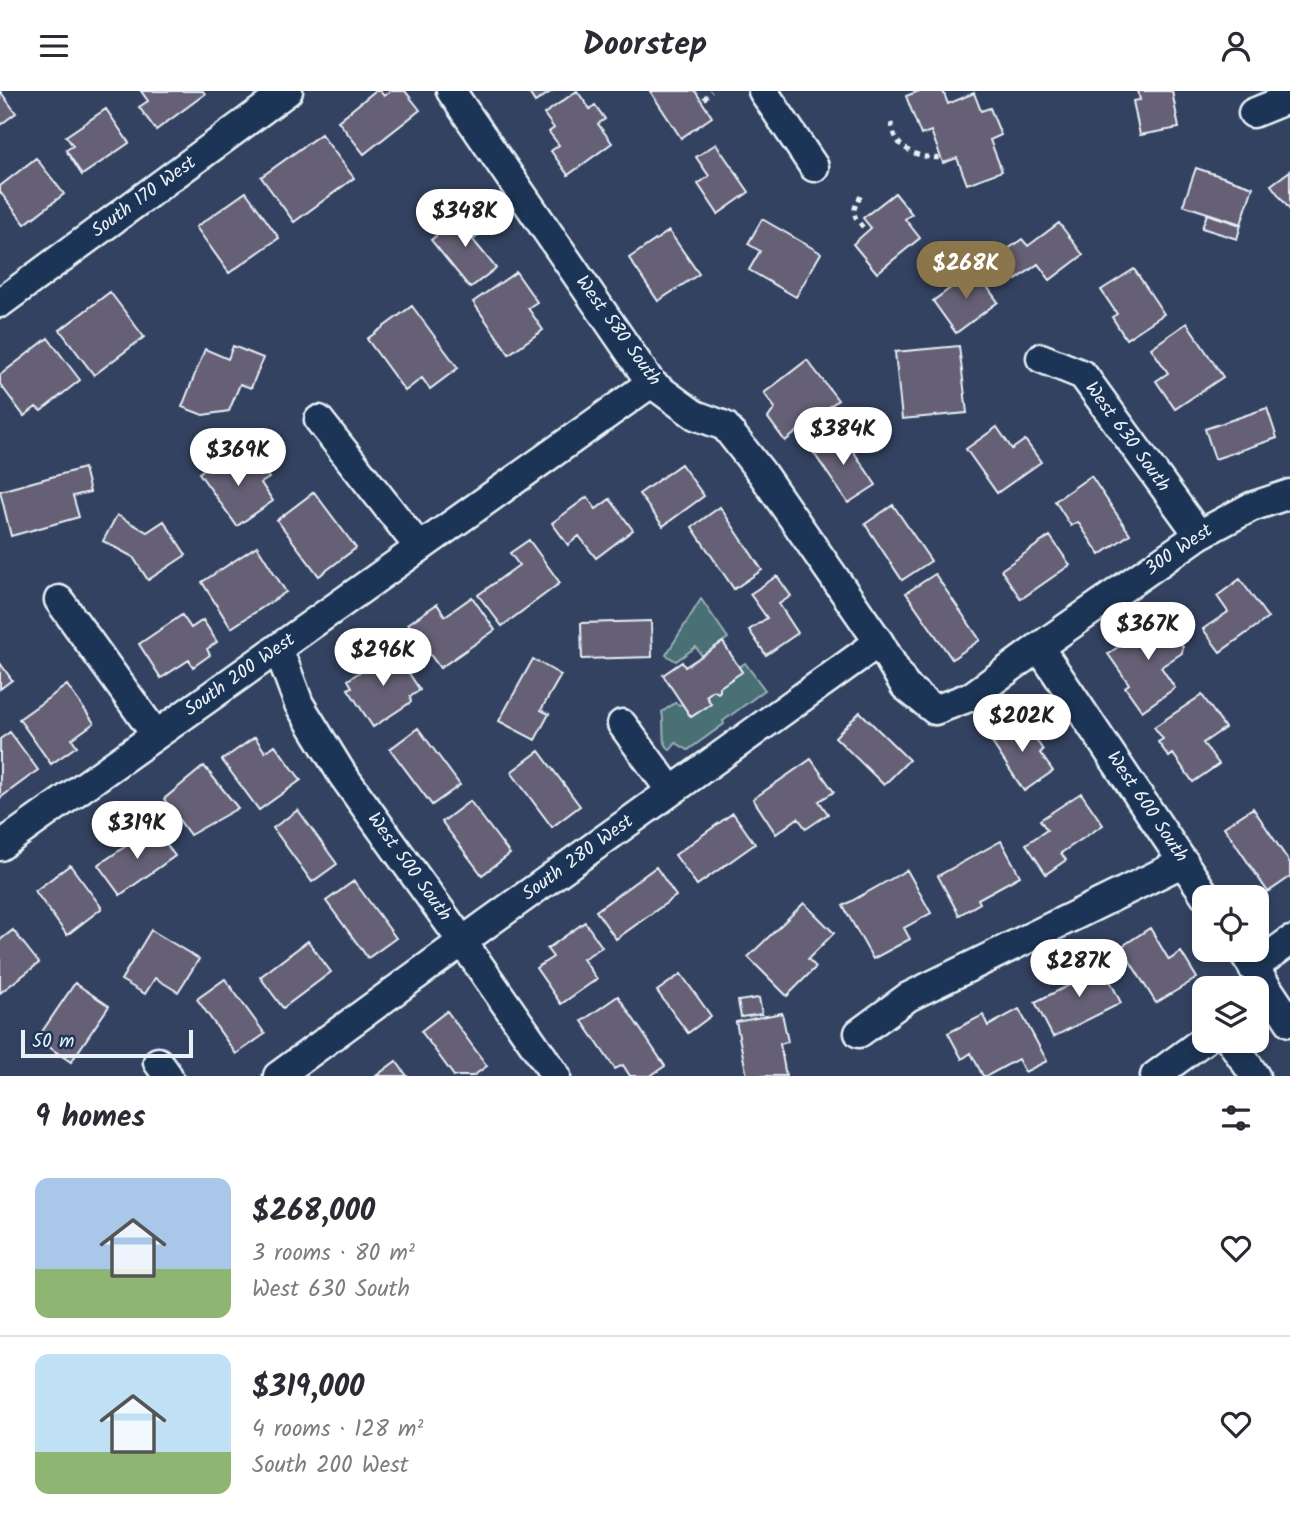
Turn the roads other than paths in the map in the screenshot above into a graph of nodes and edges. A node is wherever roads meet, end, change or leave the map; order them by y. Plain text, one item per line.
1 (288, 91) edge
2 (451, 91) edge
3 (763, 91) edge
4 (1290, 97) edge
5 (1253, 113) dead end
6 (814, 167) dead end
7 (4, 292) edge
8 (1041, 358) dead end
9 (651, 383) junction
10 (319, 420) dead end
11 (1290, 494) edge
12 (1199, 535) junction
13 (419, 548) junction
14 (60, 600) dead end
15 (878, 642) junction
16 (1039, 647) junction
17 (278, 648) junction
18 (935, 710) joint
19 (622, 725) dead end
20 (156, 735) junction
21 (671, 791) junction
22 (0, 846) edge
23 (1184, 862) junction
24 (1199, 885) edge
25 (463, 941) junction
26 (1290, 941) edge
27 (1269, 950) edge
28 (1269, 1003) edge
29 (1290, 1022) edge
30 (859, 1033) dead end
31 (1192, 1049) edge
32 (1239, 1053) edge
33 (278, 1076) edge
34 (556, 1076) edge
35 (1156, 1076) edge
36 (1255, 1076) edge

1 - 7 street, South 170 West
2 - 9 street, West 580 South
3 - 6 street
4 - 5 street
8 - 12 street, West 630 South
9 - 13 street, South 200 West
9 - 15 street, West 580 South
10 - 13 street
11 - 12 street, 300 West
12 - 16 street, 300 West
13 - 17 street, South 200 West
14 - 20 street
15 - 18 street, West 580 South
15 - 21 street, South 280 West
16 - 18 street, 300 West
16 - 23 street, West 600 South
17 - 20 street, South 200 West
17 - 25 street, West 500 South
19 - 21 street
20 - 22 street, South 200 West
21 - 25 street, South 280 West
23 - 24 street, West 600 South
23 - 30 street
25 - 33 street, South 280 West
25 - 34 street, West 500 South
26 - 27 street
28 - 29 street
31 - 35 street
32 - 36 street

